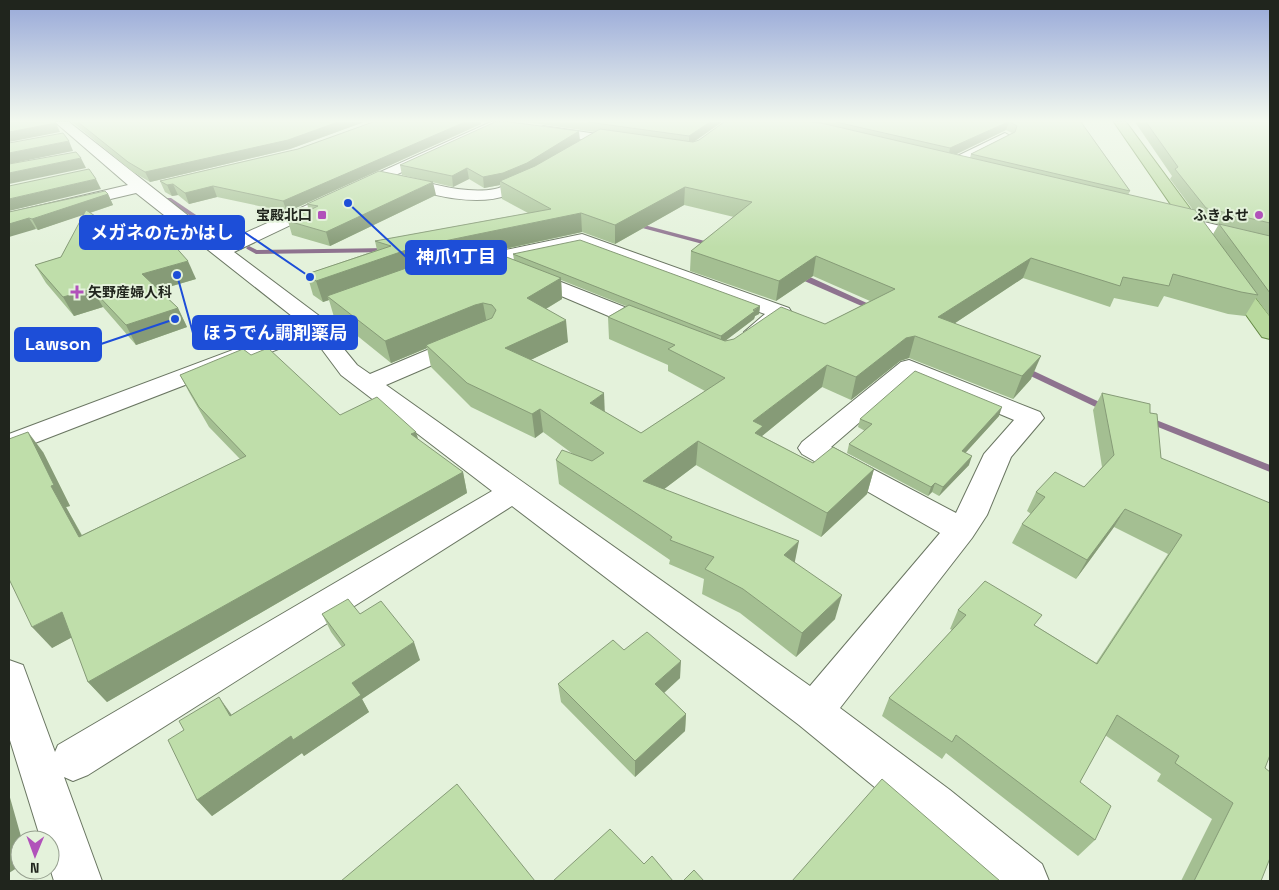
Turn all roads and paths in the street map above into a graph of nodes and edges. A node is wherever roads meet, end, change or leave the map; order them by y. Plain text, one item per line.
1 (113, 164) edge
2 (414, 164) edge
3 (944, 164) edge
4 (953, 164) edge
5 (1150, 164) edge
6 (950, 165) junction
7 (549, 166) edge
8 (119, 168) junction
9 (969, 170) edge
10 (100, 172) dead end
11 (383, 178) junction
12 (162, 186) edge
13 (142, 189) junction
14 (1157, 216) edge
15 (9, 218) edge
16 (1193, 224) junction
17 (1270, 243) edge
18 (221, 250) junction
19 (489, 260) junction
20 (444, 269) edge
21 (317, 318) junction
22 (1270, 332) edge
23 (487, 333) edge
24 (669, 333) edge
25 (737, 344) edge
26 (369, 383) junction
27 (9, 444) edge
28 (513, 492) junction
29 (960, 530) junction
30 (9, 677) edge
31 (813, 712) junction
32 (73, 760) dead end
33 (78, 881) edge
34 (1025, 881) edge

1 - 8 street
2 - 11 street
3 - 6 street
4 - 6 street
5 - 16 main road
6 - 9 street
7 - 11 street
8 - 10 street
8 - 13 street
11 - 18 street
12 - 13 street
13 - 15 street
13 - 18 street
14 - 16 street
16 - 17 street
16 - 22 main road
18 - 21 street
19 - 20 street
19 - 24 street
19 - 25 street
21 - 26 street
21 - 27 street
23 - 26 street
26 - 28 street
28 - 31 street
28 - 32 street
29 - 29 street
29 - 31 street
30 - 33 street
31 - 34 street

